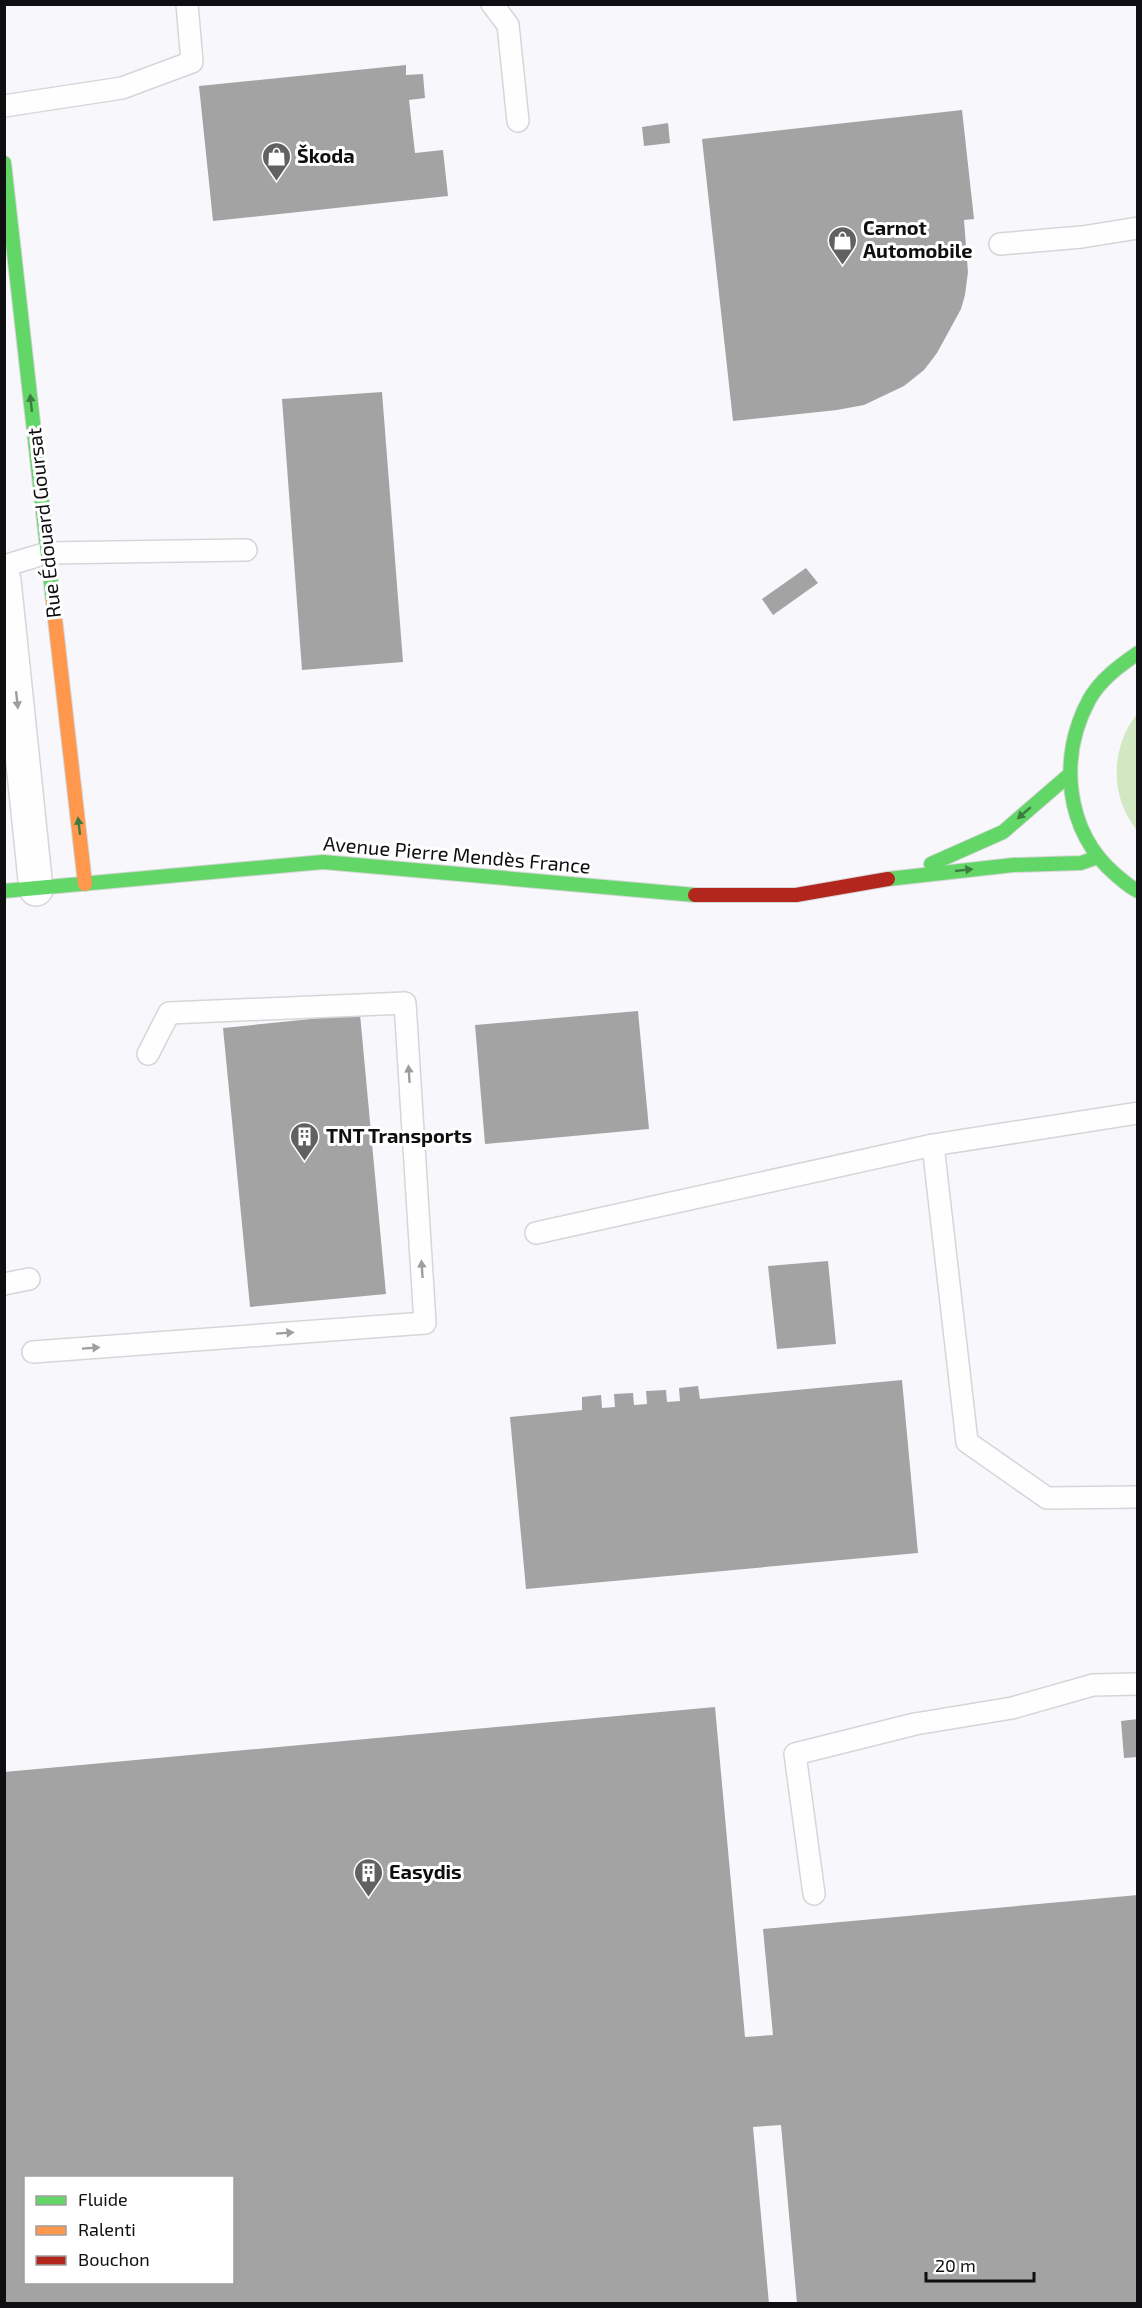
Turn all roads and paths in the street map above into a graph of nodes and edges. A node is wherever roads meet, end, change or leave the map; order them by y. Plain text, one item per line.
1 (187, 4) edge
2 (492, 4) edge
3 (4, 106) edge
4 (519, 121) dead end
5 (4, 163) edge
6 (1137, 228) edge
7 (1000, 244) dead end
8 (246, 550) dead end
9 (47, 553) junction
10 (4, 566) edge
11 (4, 580) edge
12 (1137, 653) edge
13 (1069, 775) junction
14 (1098, 857) junction
15 (906, 876) junction
16 (85, 884) junction
17 (20, 890) edge
18 (1137, 891) edge
19 (148, 1054) dead end
20 (1137, 1113) edge
21 (933, 1145) junction
22 (536, 1233) dead end
23 (29, 1279) dead end
24 (4, 1284) edge
25 (33, 1352) dead end
26 (1137, 1497) edge
27 (1137, 1684) edge
28 (814, 1894) dead end

1 - 3 lane
2 - 4 lane
9 -> 5 main road, Rue Édouard Goursat
6 - 7 lane
8 - 9 lane
9 - 10 lane
16 -> 9 main road, Rue Édouard Goursat
11 -> 17 street
12 - 13 main road
13 - 14 main road
13 -> 15 main road, Avenue Pierre Mendès France
15 -> 14 main road, Avenue Pierre Mendès France
14 - 18 main road
15 - 16 main road, Avenue Pierre Mendès France
16 - 17 main road, Avenue Pierre Mendès France
25 -> 19 lane
20 - 21 lane
21 - 22 lane
21 - 26 lane
23 - 24 lane
27 - 28 lane

